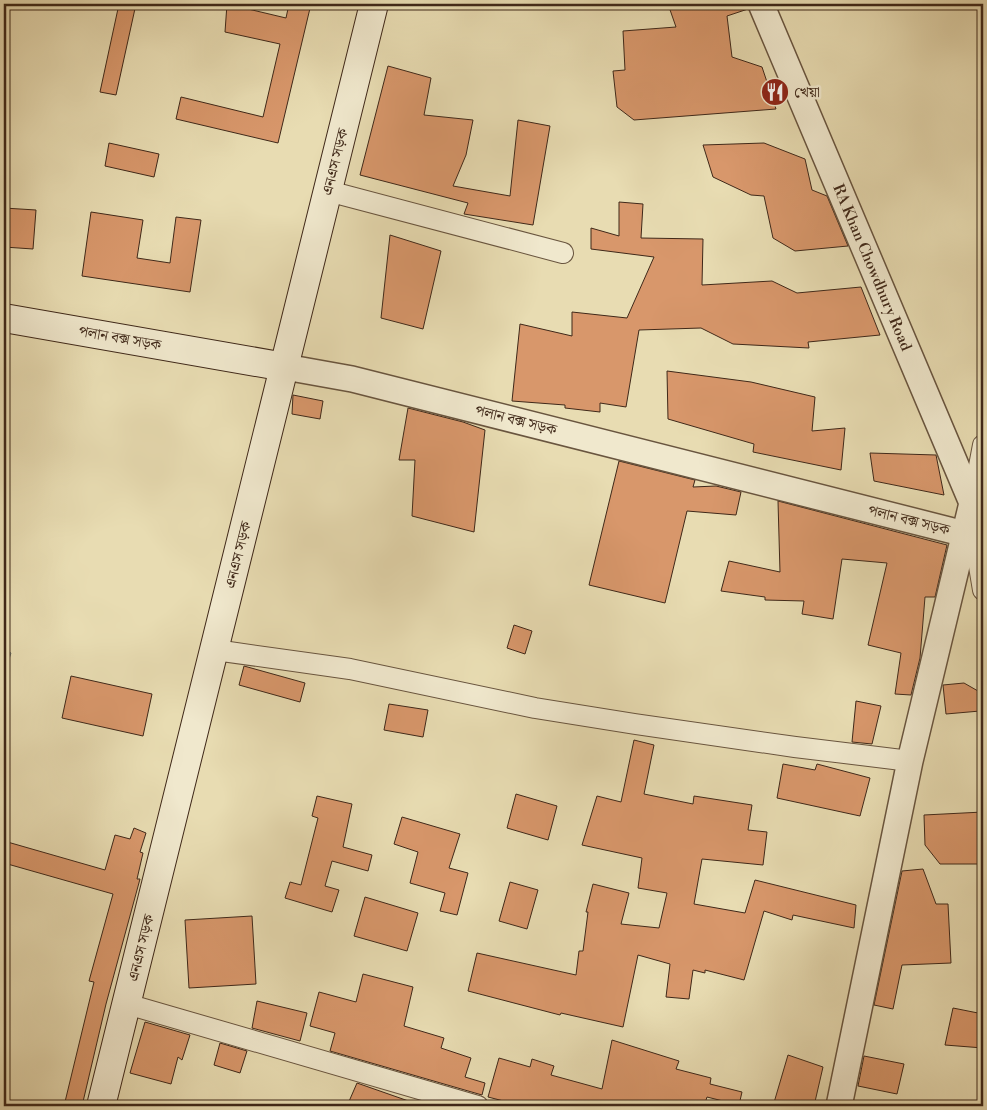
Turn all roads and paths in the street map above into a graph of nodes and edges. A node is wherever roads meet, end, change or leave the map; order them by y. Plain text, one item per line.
1 (374, 4) edge
2 (761, 4) edge
3 (328, 191) junction
4 (563, 254) dead end
5 (4, 318) edge
6 (285, 367) junction
7 (983, 445) edge
8 (977, 503) edge
9 (964, 534) junction
10 (983, 590) edge
11 (215, 650) junction
12 (910, 761) junction
13 (127, 1004) junction
14 (441, 1101) edge
15 (101, 1106) edge
16 (478, 1106) edge
17 (839, 1106) edge

1 - 3 main road, এনএস সড়ক
2 - 8 street, RA Khan Chowdhury Road
3 - 4 street
3 - 6 main road, এনএস সড়ক
5 - 6 main road, পলান বক্স সড়ক
6 - 9 street, পলান বক্স সড়ক
6 - 11 main road, এনএস সড়ক
7 - 8 street
8 - 9 street
9 - 10 street, পলান বক্স সড়ক
9 - 12 street
11 - 12 street
11 - 13 main road, এনএস সড়ক
12 - 17 street
13 - 14 street
13 - 15 main road, এনএস সড়ক
14 - 16 street

